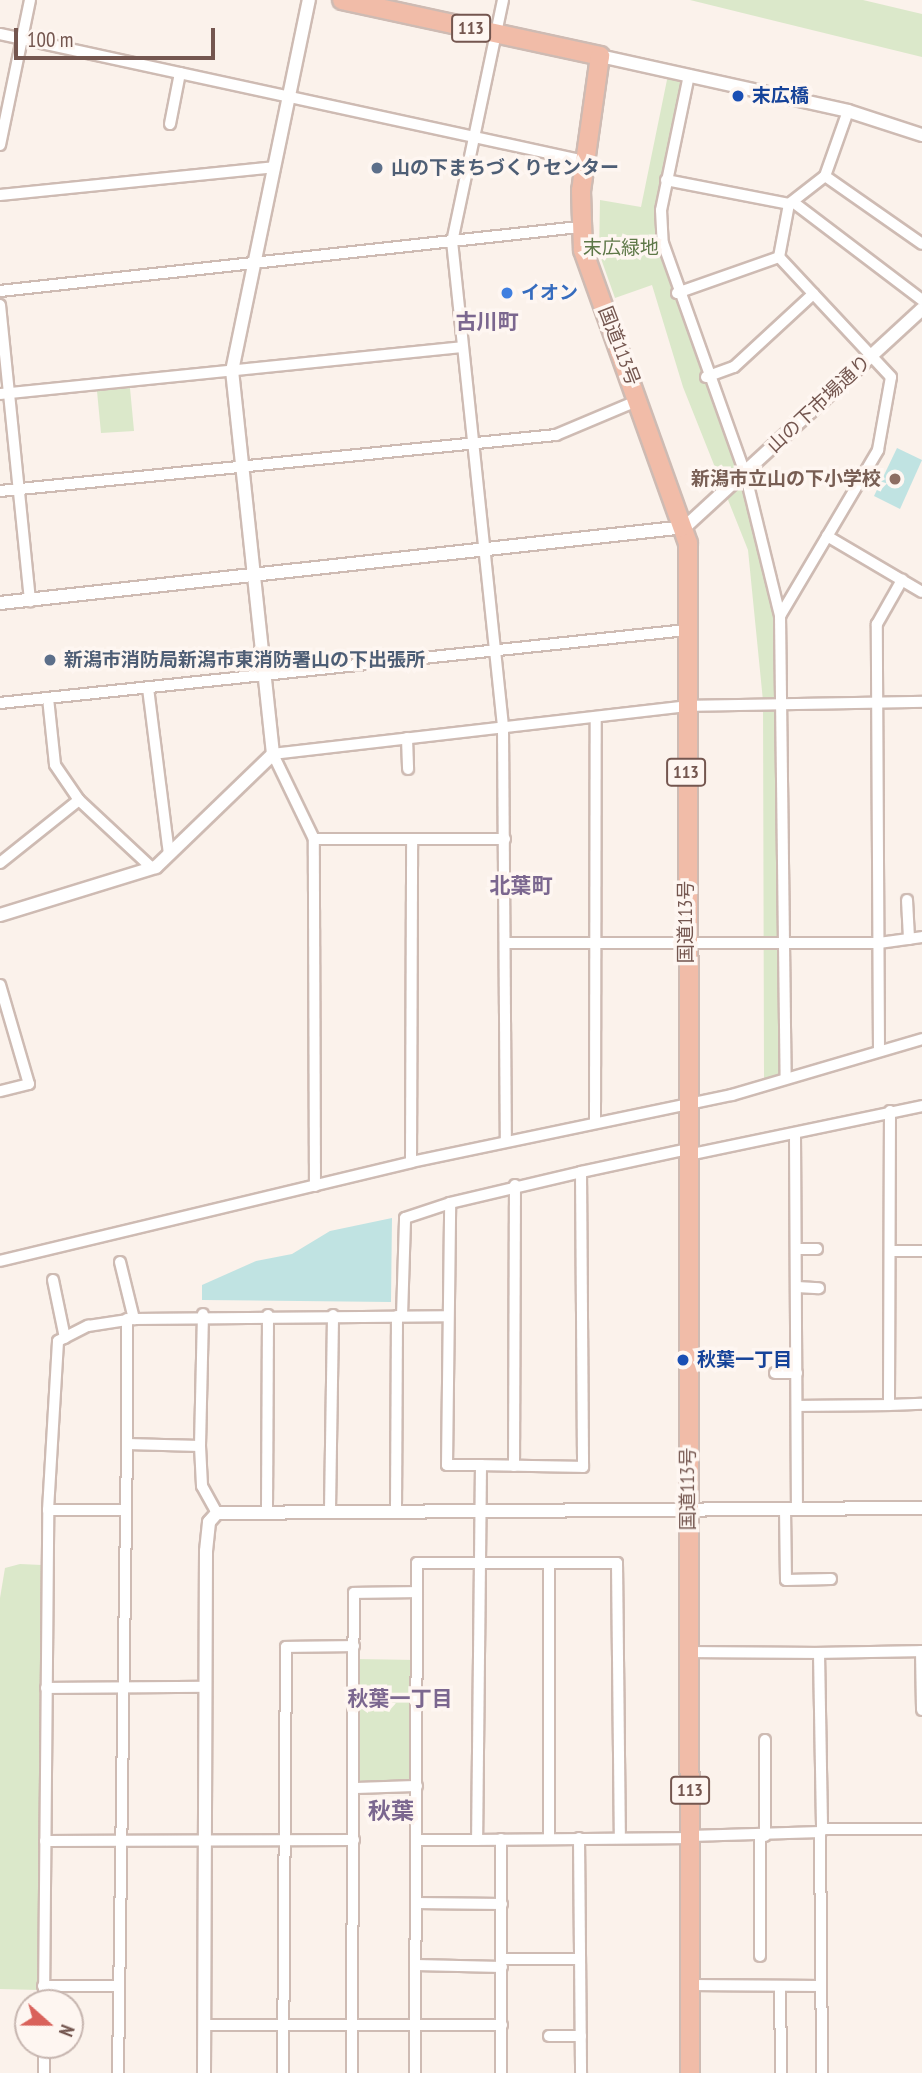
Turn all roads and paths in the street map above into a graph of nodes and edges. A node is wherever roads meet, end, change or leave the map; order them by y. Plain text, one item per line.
1 (30, 0) edge
2 (309, 0) edge
3 (342, 0) edge
4 (503, 0) edge
5 (495, 33) junction
6 (0, 34) edge
7 (22, 39) junction
8 (600, 56) junction
9 (180, 72) junction
10 (689, 75) junction
11 (290, 97) junction
12 (848, 111) junction
13 (170, 124) dead end
14 (2, 128) edge
15 (922, 135) edge
16 (474, 137) junction
17 (0, 145) edge
18 (585, 161) junction
19 (274, 167) junction
20 (825, 176) junction
21 (666, 180) junction
22 (0, 195) edge
23 (791, 203) junction
24 (579, 227) junction
25 (453, 242) junction
26 (922, 244) edge
27 (779, 257) junction
28 (254, 265) junction
29 (0, 291) edge
30 (677, 293) junction
31 (813, 294) junction
32 (922, 300) edge
33 (0, 305) edge
34 (920, 314) edge
35 (462, 347) junction
36 (2, 348) edge
37 (871, 355) junction
38 (232, 371) junction
39 (706, 377) junction
40 (4, 394) edge
41 (639, 400) junction
42 (473, 442) junction
43 (241, 466) junction
44 (745, 473) junction
45 (19, 489) junction
46 (0, 491) edge
47 (685, 527) junction
48 (827, 536) junction
49 (485, 550) junction
50 (253, 575) junction
51 (901, 580) junction
52 (922, 593) edge
53 (30, 601) junction
54 (0, 603) edge
55 (780, 616) junction
56 (687, 630) junction
57 (496, 648) junction
58 (264, 674) junction
59 (148, 688) junction
60 (48, 698) junction
61 (876, 701) junction
62 (922, 702) edge
63 (0, 703) edge
64 (784, 703) junction
65 (686, 706) junction
66 (596, 719) junction
67 (503, 730) junction
68 (407, 738) junction
69 (273, 754) junction
70 (408, 769) dead end
71 (79, 800) junction
72 (314, 839) junction
73 (412, 839) junction
74 (505, 839) junction
75 (169, 854) junction
76 (0, 863) edge
77 (152, 868) junction
78 (907, 900) dead end
79 (0, 915) edge
80 (922, 937) edge
81 (909, 939) junction
82 (506, 943) junction
83 (878, 943) junction
84 (686, 944) junction
85 (785, 944) junction
86 (595, 945) junction
87 (0, 985) edge
88 (922, 1039) edge
89 (879, 1050) junction
90 (786, 1078) junction
91 (0, 1091) edge
92 (688, 1102) junction
93 (922, 1106) edge
94 (890, 1111) junction
95 (595, 1120) junction
96 (795, 1135) junction
97 (506, 1140) junction
98 (688, 1152) junction
99 (411, 1161) junction
100 (582, 1172) junction
101 (515, 1185) junction
102 (315, 1186) junction
103 (450, 1203) junction
104 (796, 1249) junction
105 (817, 1249) dead end
106 (890, 1251) junction
107 (922, 1251) edge
108 (0, 1261) edge
109 (120, 1262) dead end
110 (52, 1280) dead end
111 (797, 1287) junction
112 (820, 1288) dead end
113 (202, 1314) junction
114 (268, 1315) junction
115 (333, 1315) junction
116 (399, 1316) junction
117 (447, 1316) junction
118 (131, 1319) junction
119 (65, 1338) junction
120 (775, 1373) dead end
121 (797, 1373) junction
122 (922, 1404) edge
123 (889, 1405) junction
124 (797, 1406) junction
125 (127, 1444) junction
126 (200, 1446) junction
127 (481, 1465) junction
128 (514, 1466) junction
129 (396, 1508) junction
130 (480, 1508) junction
131 (688, 1508) junction
132 (922, 1508) edge
133 (267, 1509) junction
134 (330, 1509) junction
135 (791, 1509) junction
136 (48, 1510) junction
137 (121, 1510) junction
138 (217, 1514) junction
139 (479, 1563) junction
140 (549, 1563) junction
141 (831, 1579) dead end
142 (417, 1592) junction
143 (354, 1646) junction
144 (922, 1651) edge
145 (689, 1652) junction
146 (819, 1653) junction
147 (120, 1686) junction
148 (205, 1687) junction
149 (46, 1688) junction
150 (922, 1711) edge
151 (765, 1740) dead end
152 (417, 1786) junction
153 (355, 1788) junction
154 (922, 1829) edge
155 (821, 1832) junction
156 (763, 1836) junction
157 (690, 1837) junction
158 (579, 1838) junction
159 (620, 1838) junction
160 (501, 1839) junction
161 (549, 1839) junction
162 (205, 1840) junction
163 (284, 1840) junction
164 (354, 1840) junction
165 (418, 1840) junction
166 (477, 1840) junction
167 (45, 1841) junction
168 (121, 1841) junction
169 (416, 1903) junction
170 (502, 1904) junction
171 (760, 1956) dead end
172 (580, 1959) junction
173 (502, 1964) junction
174 (416, 1965) junction
175 (690, 1985) junction
176 (43, 1986) junction
177 (118, 1986) junction
178 (780, 1986) junction
179 (821, 1986) junction
180 (43, 1989) edge
181 (204, 2025) junction
182 (283, 2025) junction
183 (352, 2025) junction
184 (415, 2025) junction
185 (502, 2025) junction
186 (549, 2036) dead end
187 (581, 2036) junction
188 (118, 2073) edge
189 (204, 2073) edge
190 (282, 2073) edge
191 (352, 2073) edge
192 (415, 2073) edge
193 (501, 2073) edge
194 (581, 2073) edge
195 (690, 2073) edge
196 (781, 2073) edge
197 (822, 2073) edge

1 - 7 street
2 - 11 street
3 - 5 highway, 113
4 - 5 street
5 - 8 highway, 113
5 - 16 street
6 - 7 street
7 - 9 street
7 - 14 street
8 - 10 street
8 - 18 highway, 国道113号 / 113
9 - 11 street
9 - 13 street
10 - 12 street
10 - 21 street
11 - 16 street
11 - 19 street
12 - 15 street
12 - 20 street
14 - 17 street
16 - 18 street
16 - 25 street
18 - 24 highway, 国道113号 / 113
19 - 22 street
19 - 28 street
20 - 23 street
20 - 26 street
21 - 23 street
21 - 30 street
23 - 27 street
23 - 32 street
24 - 25 street
24 - 41 highway, 国道113号 / 113
25 - 28 street
25 - 35 street
27 - 30 street
27 - 31 street
28 - 29 street
28 - 38 street
30 - 39 street
31 - 37 street
31 - 39 street
33 - 36 street
34 - 37 street, 山の下市場通り
35 - 38 street
35 - 42 street
36 - 40 street
37 - 44 street, 山の下市場通り
37 - 48 street
38 - 40 street
38 - 43 street
39 - 44 street
40 - 45 street
41 - 42 street
41 - 47 highway, 国道113号 / 113
42 - 43 street
42 - 49 street
43 - 45 street
43 - 50 street
44 - 47 street, 山の下市場通り
44 - 55 street
45 - 46 street
45 - 53 street
47 - 49 street
47 - 56 highway, 国道113号 / 113
48 - 51 street
48 - 55 street
49 - 50 street
49 - 57 street
50 - 53 street
50 - 58 street
51 - 52 street
51 - 61 street
53 - 54 street
55 - 64 street
56 - 57 street
56 - 65 highway, 国道113号 / 113
57 - 58 street
57 - 67 street
58 - 59 street
58 - 69 street
59 - 60 street
59 - 75 street
60 - 63 street
60 - 71 street
61 - 62 street
61 - 64 street
61 - 83 street
64 - 65 street
64 - 85 street
65 - 66 street
65 - 84 highway, 国道113号 / 113
66 - 67 street
66 - 86 street
67 - 68 street
67 - 74 street
68 - 69 street
68 - 70 street
69 - 72 street
69 - 75 street
71 - 76 street
71 - 77 street
72 - 73 street
72 - 102 street
73 - 74 street
73 - 99 street
74 - 82 street
75 - 77 street
77 - 79 street
78 - 81 street
80 - 81 street
81 - 83 street
82 - 86 street
82 - 97 street
83 - 85 street
83 - 89 street
84 - 85 street
84 - 86 street
84 - 92 highway, 国道113号 / 113
85 - 90 street
86 - 95 street
87 - 91 street
88 - 89 street
89 - 90 street
90 - 92 street
92 - 95 street
92 - 98 highway, 国道113号 / 113
93 - 94 street
94 - 96 street
94 - 106 street
95 - 97 street
96 - 98 street
96 - 104 street
97 - 99 street
98 - 100 street
98 - 131 highway, 国道113号 / 113
99 - 102 street
100 - 101 street
100 - 128 street
101 - 103 street
101 - 128 street
102 - 108 street
103 - 116 street
103 - 117 street
104 - 105 street
104 - 111 street
106 - 107 street
106 - 123 street
109 - 118 street
110 - 119 street
111 - 112 street
111 - 121 street
113 - 114 street
113 - 118 street
113 - 126 street
114 - 115 street
114 - 133 street
115 - 116 street
115 - 134 street
116 - 117 street
116 - 129 street
117 - 127 street
118 - 119 street
118 - 125 street
119 - 136 street
120 - 121 street
121 - 124 street
122 - 123 street
123 - 124 street
124 - 135 street
125 - 126 street
125 - 137 street
126 - 138 street
127 - 128 street
127 - 130 street
129 - 130 street
129 - 134 street
130 - 131 street
130 - 139 street
131 - 135 street
131 - 145 highway, 国道113号 / 113
132 - 135 street
133 - 134 street
133 - 138 street
135 - 141 street
136 - 137 street
136 - 149 street
137 - 147 street
138 - 148 street
139 - 140 street
139 - 142 street
139 - 166 street
140 - 159 street
140 - 161 street
142 - 143 street
142 - 152 street
143 - 153 street
143 - 163 street
144 - 146 street
144 - 150 street
145 - 146 street
145 - 157 highway, 国道113号 / 113
146 - 155 street
147 - 148 street
147 - 149 street
147 - 168 street
148 - 162 street
149 - 167 street
151 - 156 street
152 - 153 street
152 - 165 street
153 - 164 street
154 - 155 street
155 - 156 street
155 - 179 street
156 - 157 street
156 - 171 street
157 - 159 street
157 - 175 highway, 国道113号 / 113
158 - 159 street
158 - 161 street
158 - 172 street
160 - 161 street
160 - 166 street
160 - 170 street
162 - 163 street
162 - 168 street
162 - 181 street
163 - 164 street
163 - 182 street
164 - 183 street
165 - 166 street
165 - 169 street
167 - 168 street
167 - 176 street
168 - 177 street
169 - 170 street
169 - 174 street
170 - 173 street
172 - 173 street
172 - 187 street
173 - 174 street
173 - 185 street
174 - 184 street
175 - 178 street
175 - 195 highway, 国道113号 / 113
176 - 177 street
176 - 180 street
177 - 188 street
178 - 179 street
178 - 196 street
179 - 197 street
181 - 182 street
181 - 189 street
182 - 183 street
182 - 190 street
183 - 184 street
183 - 191 street
184 - 185 street
184 - 192 street
185 - 193 street
186 - 187 street
187 - 194 street

